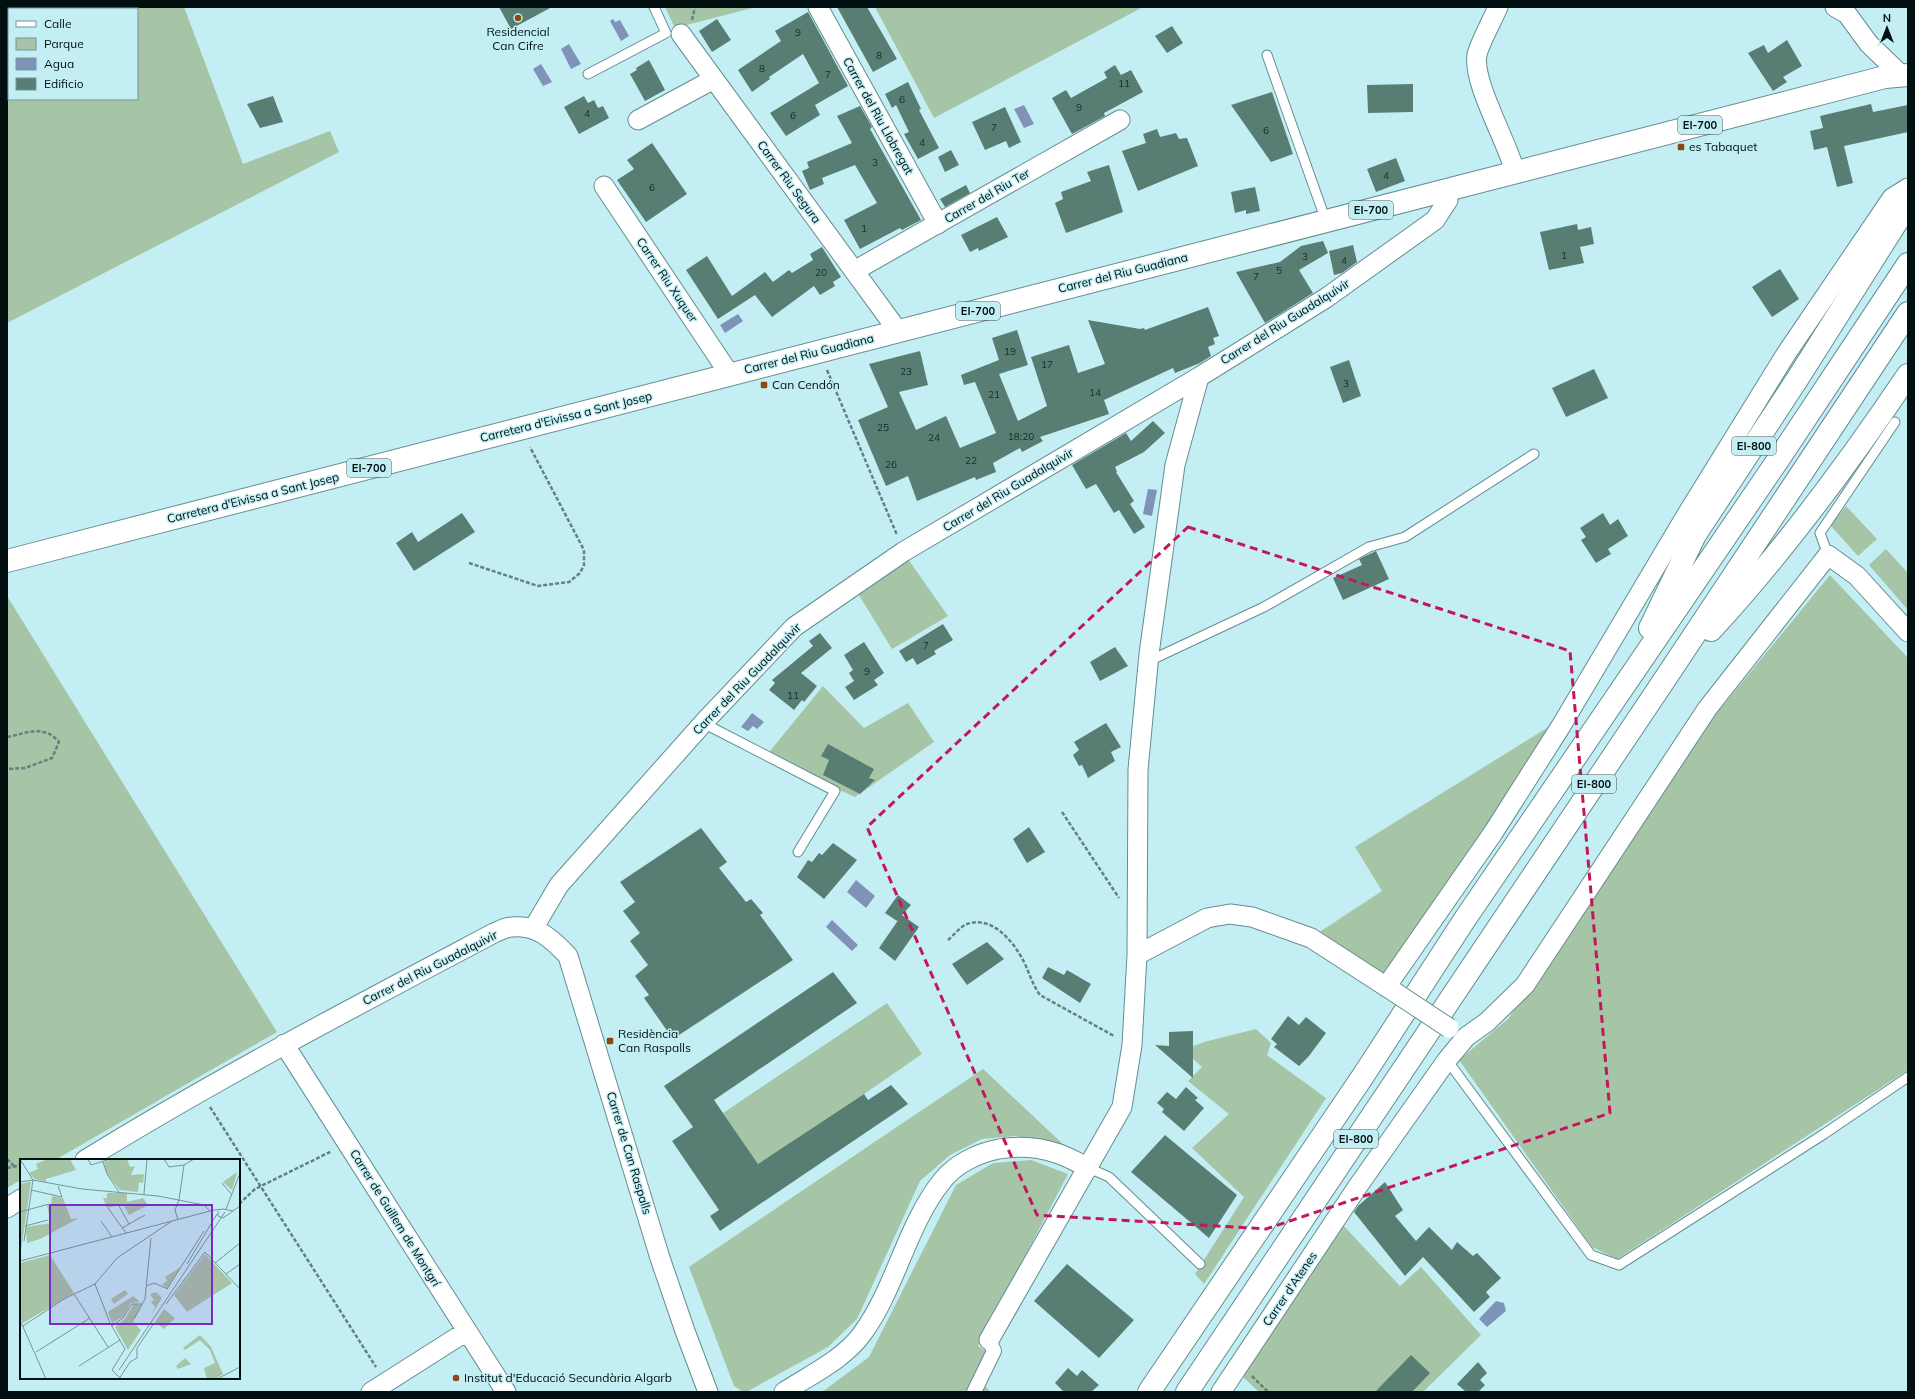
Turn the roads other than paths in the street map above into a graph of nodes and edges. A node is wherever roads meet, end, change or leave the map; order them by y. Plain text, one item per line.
1 (654, 7) edge
2 (818, 7) edge
3 (1498, 7) edge
4 (1835, 7) edge
5 (681, 34) dead end
6 (1267, 55) dead end
7 (1899, 72) edge
8 (588, 74) dead end
9 (714, 79) junction
10 (638, 120) dead end
11 (1120, 120) dead end
12 (1515, 172) junction
13 (604, 186) dead end
14 (1908, 188) edge
15 (1446, 191) junction
16 (1908, 204) edge
17 (1326, 221) junction
18 (938, 224) junction
19 (1908, 264) edge
20 (854, 271) junction
21 (1908, 313) edge
22 (898, 331) junction
23 (730, 374) junction
24 (1908, 375) edge
25 (1199, 376) junction
26 (1894, 422) dead end
27 (1534, 454) dead end
28 (1828, 555) junction
29 (7, 561) edge
30 (1908, 632) edge
31 (1149, 661) junction
32 (1663, 682) junction
33 (1616, 697) junction
34 (703, 723) junction
35 (798, 852) dead end
36 (533, 929) junction
37 (1137, 955) junction
38 (1391, 990) junction
39 (1466, 1037) junction
40 (284, 1044) junction
41 (1447, 1060) junction
42 (1908, 1077) edge
43 (87, 1159) edge
44 (1089, 1168) junction
45 (20, 1200) edge
46 (7, 1208) edge
47 (1200, 1264) dead end
48 (467, 1331) junction
49 (989, 1340) joint
50 (378, 1387) edge
51 (506, 1392) edge
52 (708, 1392) edge
53 (784, 1392) edge
54 (974, 1392) edge
55 (1149, 1392) edge
56 (1187, 1392) edge
57 (1221, 1392) edge

1 - 8 lane
2 - 18 street, Carrer del Riu Llobregat
3 - 12 street
4 - 7 street
5 - 9 street, Carrer Riu Segura
6 - 17 lane
7 - 12 main road, EI-700
9 - 10 street
9 - 20 street, Carrer Riu Segura
11 - 18 street, Carrer del Riu Ter
12 - 15 main road, Carrer del Riu Guadiana / EI-700
13 - 23 street, Carrer Riu Xuquer
14 - 38 street
15 - 17 main road, Carrer del Riu Guadiana / EI-700
15 - 25 street, Carrer del Riu Guadalquivir
16 - 33 main road, EI-800
17 - 22 main road, Carrer del Riu Guadiana / EI-700
18 - 20 street, Carrer del Riu Ter
19 - 33 main road, EI-800
20 - 22 street, Carrer Riu Segura
21 - 32 main road, EI-800
22 - 23 main road, Carrer del Riu Guadiana / EI-700
23 - 29 main road, Carretera d'Eivissa a Sant Josep / EI-700
24 - 32 main road, EI-800
25 - 31 street
25 - 34 street, Carrer del Riu Guadalquivir
26 - 28 lane
27 - 31 lane
28 - 30 street
28 - 39 street, Carrer d'Atenes
31 - 37 street
32 - 56 main road, EI-800
33 - 55 main road, EI-800
34 - 35 lane
34 - 36 street, Carrer del Riu Guadalquivir
36 - 40 street, Carrer del Riu Guadalquivir
36 - 52 street, Carrer de Can Raspalls
37 - 38 street
37 - 44 street
38 - 39 street, bridge
39 - 41 street, Carrer d'Atenes
40 - 43 street, Carrer del Riu Guadalquivir
40 - 48 street, Carrer de Guillem de Montgrí
41 - 42 lane
41 - 57 street, Carrer d'Atenes
44 - 47 lane
44 - 49 street
44 - 53 street
45 - 46 street
48 - 50 street
48 - 51 street, Carrer de Guillem de Montgrí
49 - 54 street

